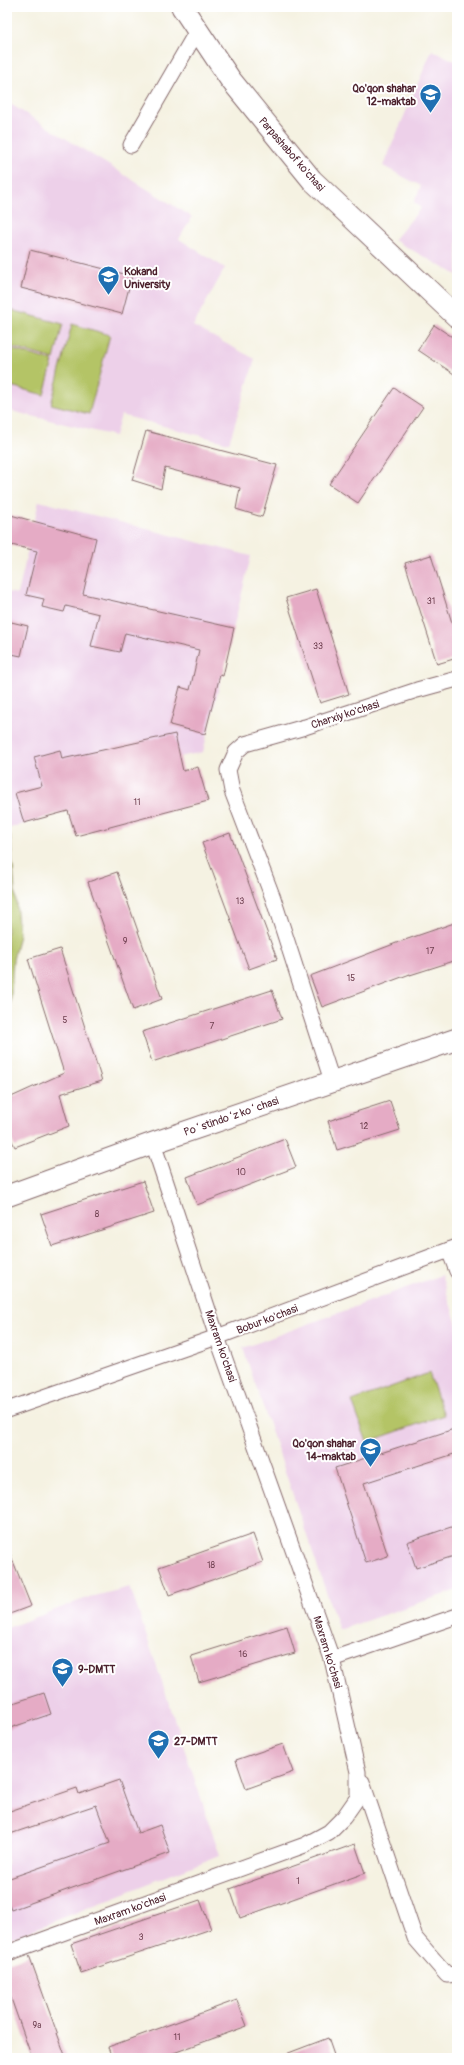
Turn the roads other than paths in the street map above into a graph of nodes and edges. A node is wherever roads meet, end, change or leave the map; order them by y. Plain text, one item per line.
1 (182, 7) edge
2 (197, 30) junction
3 (131, 145) dead end
4 (457, 317) edge
5 (457, 679) edge
6 (457, 1039) edge
7 (332, 1081) junction
8 (153, 1142) junction
9 (7, 1196) edge
10 (453, 1248) edge
11 (457, 1272) edge
12 (217, 1337) junction
13 (7, 1410) edge
14 (457, 1616) edge
15 (332, 1659) junction
16 (358, 1772) junction
17 (7, 1954) edge
18 (457, 1974) edge

1 - 2 main road, Parpashabof ko'chasi
2 - 3 street
2 - 4 main road, Parpashabof ko'chasi
5 - 7 street, Charxiy ko'chasi
6 - 7 main road, Poʻstindoʻz koʻchasi
7 - 8 main road, Poʻstindoʻz koʻchasi
8 - 9 main road, Poʻstindoʻz koʻchasi
8 - 12 street, Maxram ko'chasi
10 - 11 street
10 - 12 street, Bobur ko'chasi
12 - 13 street, Bobur ko'chasi
12 - 15 street, Maxram ko'chasi
14 - 15 street
15 - 16 street, Maxram ko'chasi
16 - 17 street, Maxram ko'chasi
16 - 18 street

